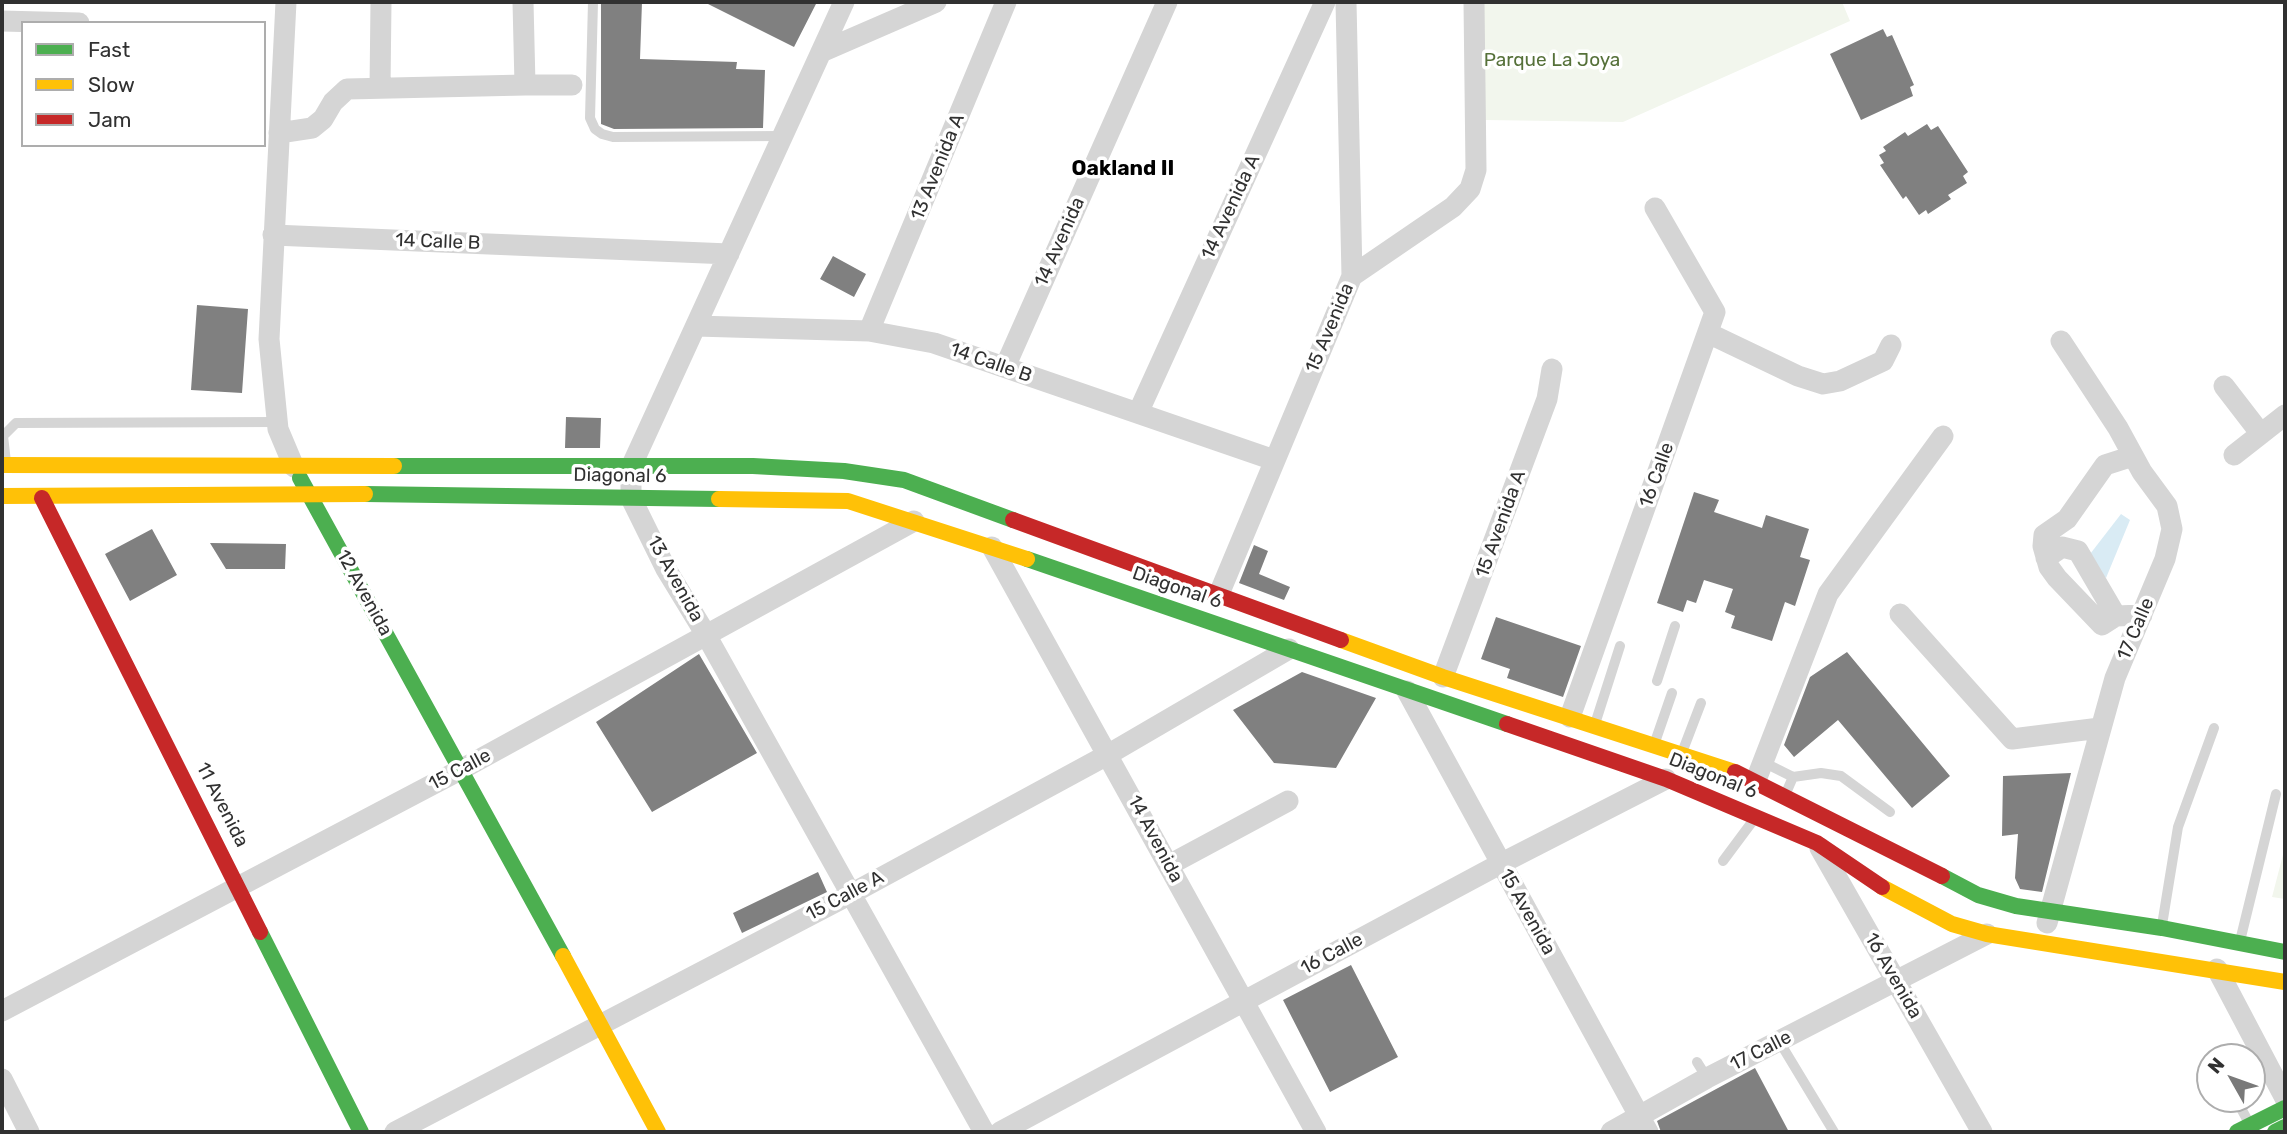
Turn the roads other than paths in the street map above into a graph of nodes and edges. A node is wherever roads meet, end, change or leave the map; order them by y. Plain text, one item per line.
1 (286, 2) edge
2 (382, 2) edge
3 (523, 2) edge
4 (593, 2) edge
5 (844, 2) edge
6 (936, 2) edge
7 (1006, 2) edge
8 (1167, 2) edge
9 (1325, 2) edge
10 (1346, 2) edge
11 (1474, 2) edge
12 (2, 22) edge
13 (21, 22) edge
14 (274, 26) edge
15 (821, 52) junction
16 (525, 85) junction
17 (572, 85) dead end
18 (380, 88) junction
19 (279, 133) junction
20 (783, 136) junction
21 (1655, 208) dead end
22 (273, 235) junction
23 (729, 254) junction
24 (1352, 276) junction
25 (696, 326) junction
26 (869, 331) junction
27 (1708, 333) junction
28 (2061, 341) dead end
29 (1891, 345) dead end
30 (1005, 367) junction
31 (1552, 369) dead end
32 (2224, 386) dead end
33 (1138, 413) junction
34 (276, 422) junction
35 (2277, 426) edge
36 (1942, 436) dead end
37 (2234, 455) dead end
38 (2133, 456) junction
39 (1274, 460) junction
40 (4, 465) edge
41 (294, 467) junction
42 (631, 467) junction
43 (309, 493) junction
44 (2, 496) edge
45 (42, 498) junction
46 (631, 498) junction
47 (914, 521) junction
48 (992, 547) junction
49 (2046, 558) junction
50 (1219, 594) junction
51 (1900, 614) dead end
52 (2142, 615) junction
53 (2116, 616) junction
54 (1675, 626) dead end
55 (705, 633) junction
56 (1620, 646) dead end
57 (1289, 649) junction
58 (1444, 677) junction
59 (1657, 681) dead end
60 (1407, 691) junction
61 (1672, 693) dead end
62 (1701, 703) dead end
63 (1570, 717) junction
64 (1595, 724) junction
65 (2100, 728) junction
66 (2214, 728) dead end
67 (1655, 742) junction
68 (1682, 752) junction
69 (1109, 754) junction
70 (462, 769) junction
71 (1759, 771) junction
72 (1793, 778) junction
73 (1666, 779) junction
74 (2276, 794) dead end
75 (1785, 795) junction
76 (1288, 801) dead end
77 (1890, 813) dead end
78 (1756, 816) junction
79 (1828, 819) junction
80 (1817, 843) junction
81 (1723, 861) dead end
82 (1500, 864) junction
83 (1170, 865) junction
84 (239, 885) junction
85 (849, 895) junction
86 (2049, 911) junction
87 (2161, 928) junction
88 (1987, 934) junction
89 (2044, 943) junction
90 (2240, 944) junction
91 (2285, 953) edge
92 (2217, 969) junction
93 (1896, 981) junction
94 (2285, 982) edge
95 (1244, 1002) junction
96 (2, 1011) edge
97 (601, 1026) junction
98 (1779, 1041) junction
99 (2, 1079) edge
100 (2285, 1098) edge
101 (2285, 1108) edge
102 (1643, 1124) edge
103 (2285, 1127) edge
104 (2244, 1129) edge
105 (29, 1132) edge
106 (361, 1132) edge
107 (395, 1132) edge
108 (658, 1132) edge
109 (984, 1132) edge
110 (1000, 1132) edge
111 (1316, 1132) edge
112 (1611, 1132) edge
113 (1834, 1132) edge
114 (1982, 1132) edge
115 (2275, 1132) edge

1 - 14 street, 12 Avenida
2 - 18 street
3 - 16 street
4 - 20 lane
5 - 15 street, 13 Avenida
6 - 15 street
7 - 26 street, 13 Avenida A
8 - 30 street, 14 Avenida
9 - 33 street, 14 Avenida A
10 - 24 street, 15 Avenida
11 - 24 street
12 - 13 street
14 - 19 street, 12 Avenida
15 - 20 street, 13 Avenida
16 - 17 street
16 - 18 street
18 - 19 street
19 - 22 street, 12 Avenida
20 - 23 street, 13 Avenida
21 - 27 street, 16 Calle
22 - 23 street, 14 Calle B
22 - 34 street, 12 Avenida
23 - 25 street, 13 Avenida
24 - 39 street, 15 Avenida
25 - 26 street, 14 Calle B
25 - 42 street, 13 Avenida
26 - 30 street, 14 Calle B
27 - 29 street
27 - 63 street, 16 Calle
28 - 38 street, 17 Calle
30 - 33 street, 14 Calle B
31 - 58 street, 15 Avenida A
32 - 35 street
33 - 39 street, 14 Calle B
34 - 40 lane
34 - 41 street, 12 Avenida
35 - 37 street
36 - 71 street
38 - 49 street
38 - 52 street, 17 Calle
39 - 50 street, 15 Avenida
40 - 41 main road, Diagonal 6
41 - 42 main road, Diagonal 6
41 - 43 main road, 12 Avenida
42 - 46 street, 13 Avenida
42 - 50 main road, Diagonal 6
43 - 45 main road, Diagonal 6
43 - 46 main road, Diagonal 6
43 - 70 main road, 12 Avenida
44 - 45 main road, Diagonal 6
45 - 84 main road, 11 Avenida
46 - 47 main road, Diagonal 6
46 - 55 street, 13 Avenida
47 - 48 main road, Diagonal 6
47 - 55 street, 15 Calle
48 - 57 main road, Diagonal 6
48 - 69 street, 14 Avenida
49 - 53 street
49 - 53 street
50 - 58 main road, Diagonal 6
51 - 65 street
52 - 53 street
52 - 65 street, 17 Calle
54 - 59 lane
55 - 70 street, 15 Calle
55 - 85 street, 13 Avenida
56 - 64 lane
57 - 60 main road, Diagonal 6
57 - 69 street, 15 Calle A
58 - 63 main road, Diagonal 6
60 - 73 main road, Diagonal 6
60 - 82 street, 15 Avenida
61 - 67 lane
62 - 68 lane
63 - 64 main road, Diagonal 6
64 - 67 main road, Diagonal 6
65 - 86 street, 17 Calle
66 - 87 lane
67 - 68 main road, Diagonal 6
68 - 71 main road, Diagonal 6
69 - 83 street, 14 Avenida
69 - 85 street, 15 Calle A
70 - 84 street, 15 Calle
70 - 97 main road, 12 Avenida
71 - 72 lane
71 - 75 main road, Diagonal 6
72 - 75 lane
72 - 77 lane
73 - 78 main road, Diagonal 6
73 - 82 street, 16 Calle
74 - 90 lane
75 - 79 main road, Diagonal 6
76 - 83 street
78 - 80 main road, Diagonal 6
78 - 81 lane
79 - 80 street
79 - 86 main road, Diagonal 6
80 - 88 main road, Diagonal 6
80 - 93 street, 16 Avenida
82 - 95 street, 16 Calle
82 - 102 street, 15 Avenida
83 - 95 street, 14 Avenida
84 - 96 street, 15 Calle
84 - 106 main road, 11 Avenida
85 - 97 street, 15 Calle A
85 - 109 street, 13 Avenida
86 - 87 main road, Diagonal 6
86 - 89 street, 17 Calle
87 - 90 main road, Diagonal 6
88 - 89 main road, Diagonal 6
88 - 93 street, 17 Calle
89 - 92 main road, Diagonal 6
90 - 91 main road, Diagonal 6
92 - 94 main road, Diagonal 6
92 - 100 street
93 - 98 street, 17 Calle
93 - 114 street, 16 Avenida
95 - 110 street, 16 Calle
95 - 111 street, 14 Avenida
97 - 107 street, 15 Calle A
97 - 108 main road, 12 Avenida
98 - 102 street, 17 Calle
98 - 113 lane
99 - 105 street
101 - 104 main road
102 - 112 street, 17 Calle
103 - 115 main road

